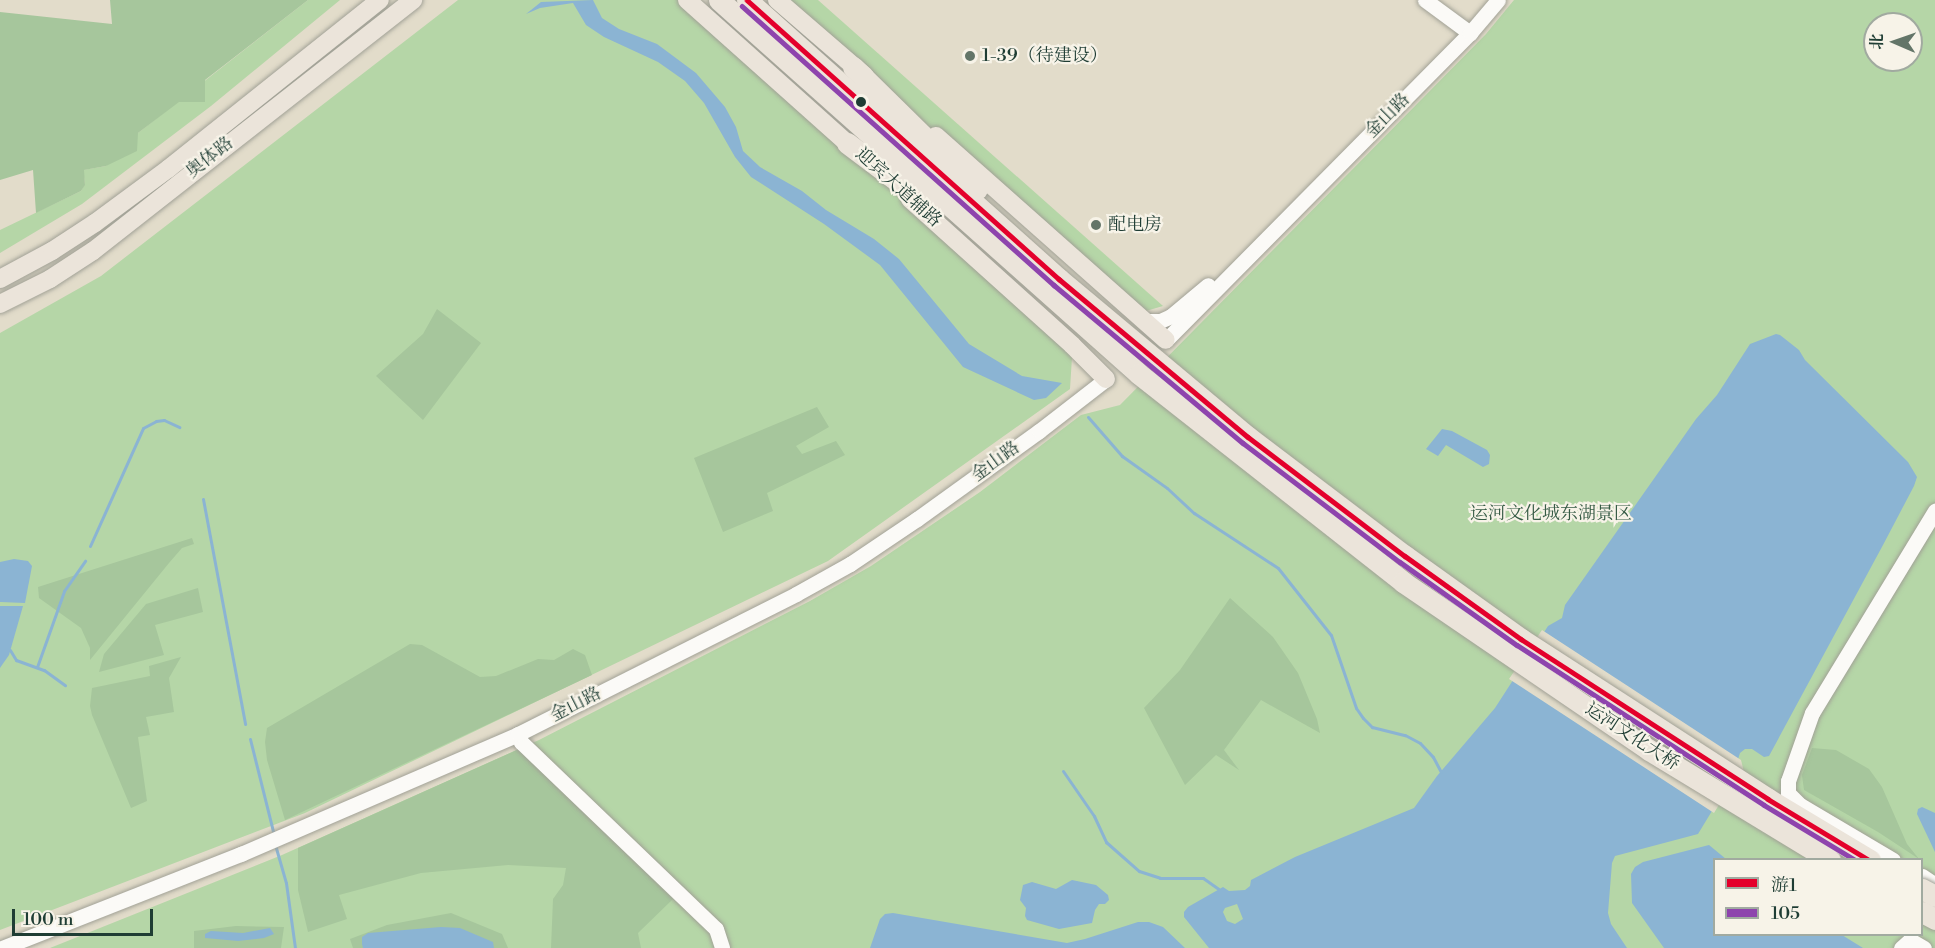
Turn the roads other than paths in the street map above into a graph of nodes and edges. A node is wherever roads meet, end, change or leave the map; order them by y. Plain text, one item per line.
1 (380, 0) edge
2 (412, 0) edge
3 (687, 0) edge
4 (719, 0) edge
5 (747, 0) edge
6 (777, 0) edge
7 (1425, 0) edge
8 (1498, 0) edge
9 (1470, 33) junction
10 (853, 67) junction
11 (847, 143) junction
12 (921, 168) junction
13 (1274, 229) junction
14 (0, 279) edge
15 (0, 304) edge
16 (1145, 321) junction
17 (1166, 340) joint
18 (1106, 379) joint
19 (1189, 389) junction
20 (1186, 412) junction
21 (1244, 445) junction
22 (1935, 511) edge
23 (518, 734) junction
24 (1827, 858) edge
25 (1867, 858) edge
26 (1890, 858) edge
27 (1923, 877) edge
28 (1923, 917) edge
29 (1908, 941) edge
30 (2, 948) edge
31 (722, 948) edge
32 (1924, 948) edge

1 - 14 main road, 奥体路
2 - 15 main road, 奥体路
3 - 11 main road, 迎宾大道辅路
4 - 12 highway
5 - 12 highway
6 - 10 main road
7 - 9 street
8 - 9 street, 金山路
9 - 13 street, 金山路
10 - 16 main road
10 - 19 highway
11 - 18 main road, 迎宾大道辅路
11 - 20 highway
12 - 19 highway
12 - 20 highway
13 - 16 street, 金山路
13 - 17 street, 金山路
16 - 17 main road
18 - 23 street, 金山路
19 - 21 highway
20 - 21 highway
21 - 24 highway, 运河文化大桥
21 - 25 highway, 运河文化大桥
22 - 26 street
23 - 30 street, 金山路
23 - 31 street
27 - 28 street
29 - 32 street

